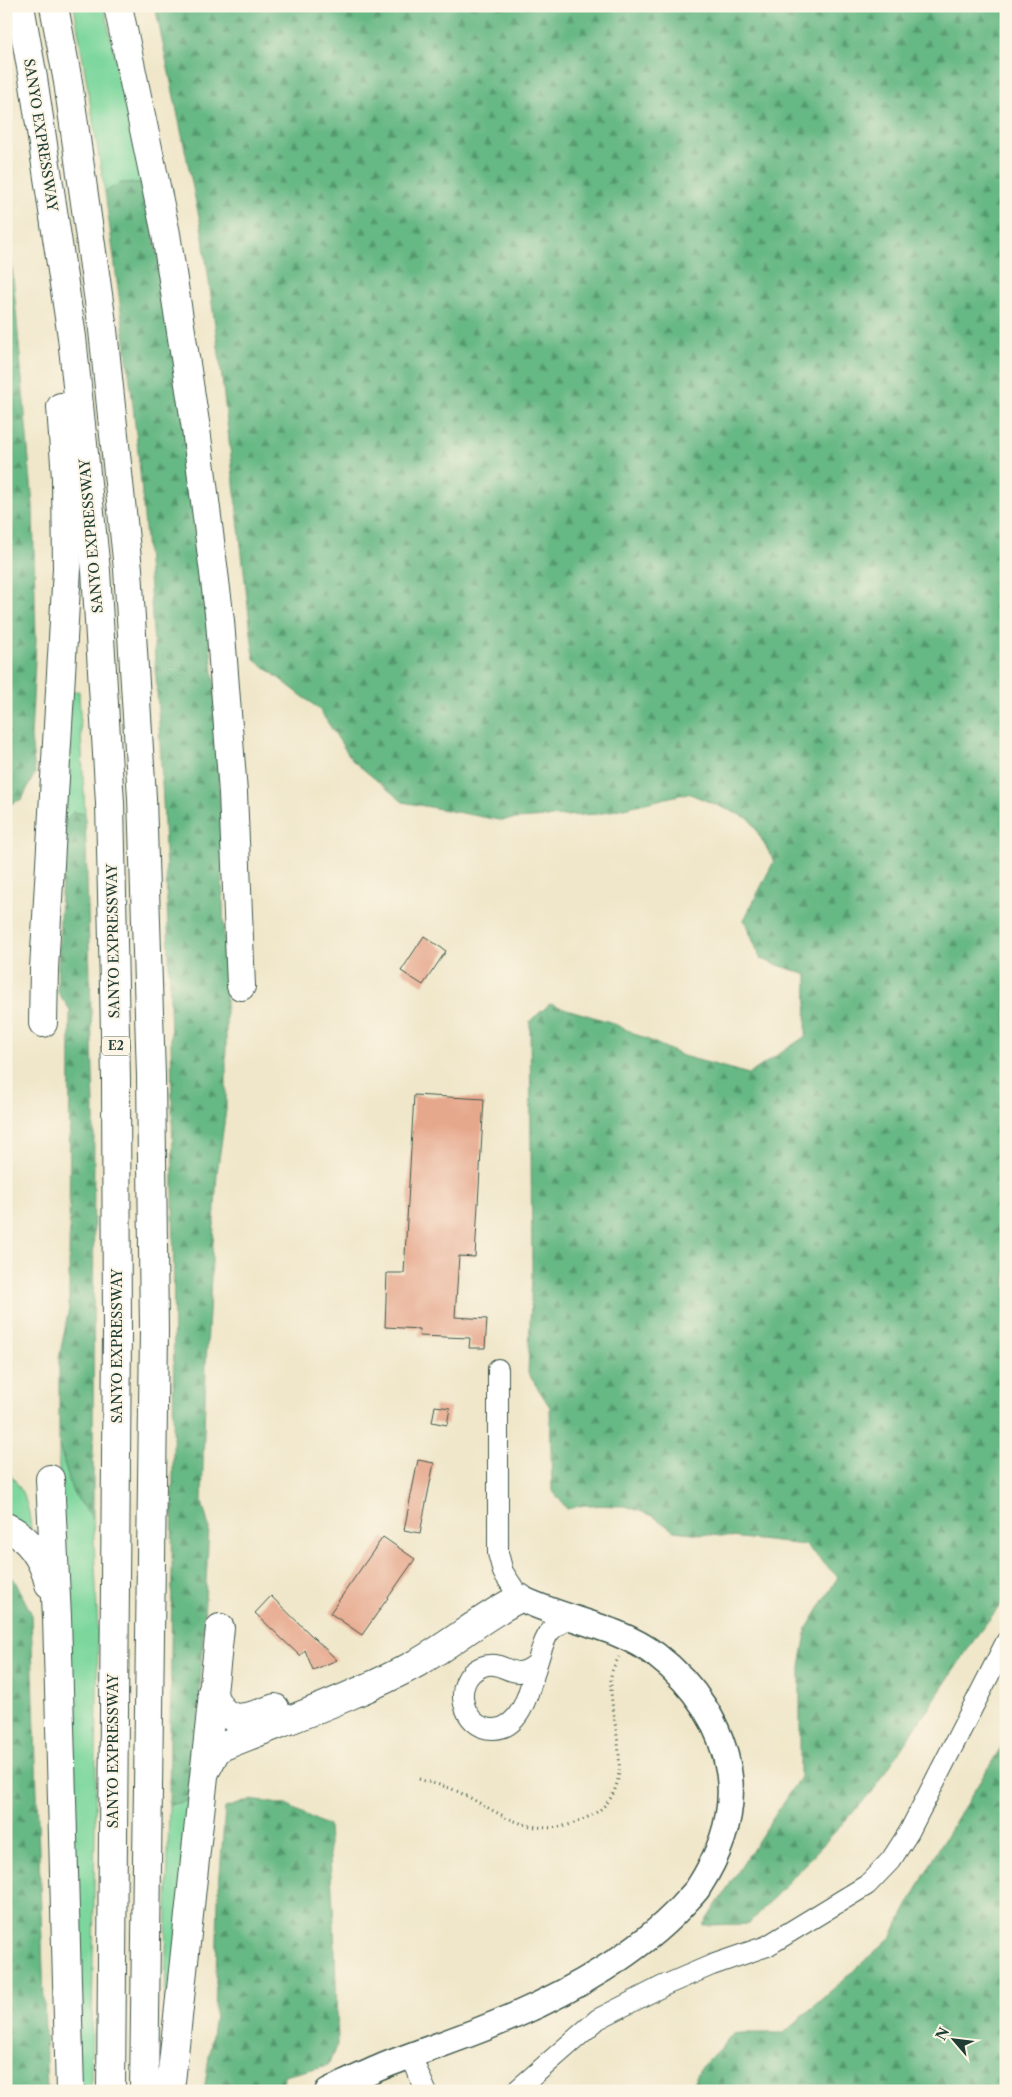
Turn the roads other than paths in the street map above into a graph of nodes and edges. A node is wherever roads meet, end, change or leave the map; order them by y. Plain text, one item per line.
1 (20, 6) edge
2 (54, 6) edge
3 (118, 6) edge
4 (33, 78) junction
5 (242, 986) dead end
6 (43, 1022) dead end
7 (498, 1369) dead end
8 (50, 1480) dead end
9 (6, 1527) edge
10 (520, 1598) junction
11 (57, 1617) junction
12 (571, 1618) junction
13 (220, 1628) dead end
14 (1006, 1642) edge
15 (536, 1664) dead end
16 (212, 1692) junction
17 (206, 1770) junction
18 (411, 2056) junction
19 (70, 2091) edge
20 (111, 2091) edge
21 (144, 2091) edge
22 (170, 2091) edge
23 (328, 2091) edge
24 (426, 2091) edge
25 (516, 2091) edge

1 - 4 highway, SANYO EXPRESSWAY / E2
2 - 21 highway, E2
3 - 5 highway
4 - 6 highway
4 - 20 highway, SANYO EXPRESSWAY / E2
7 - 10 street
8 - 11 highway
9 - 11 highway
10 - 12 street
10 - 16 highway
10 - 17 highway
11 - 19 highway
12 - 15 street
12 - 18 street
13 - 16 highway
14 - 25 street
16 - 17 highway
17 - 22 highway
18 - 23 street
18 - 24 street

